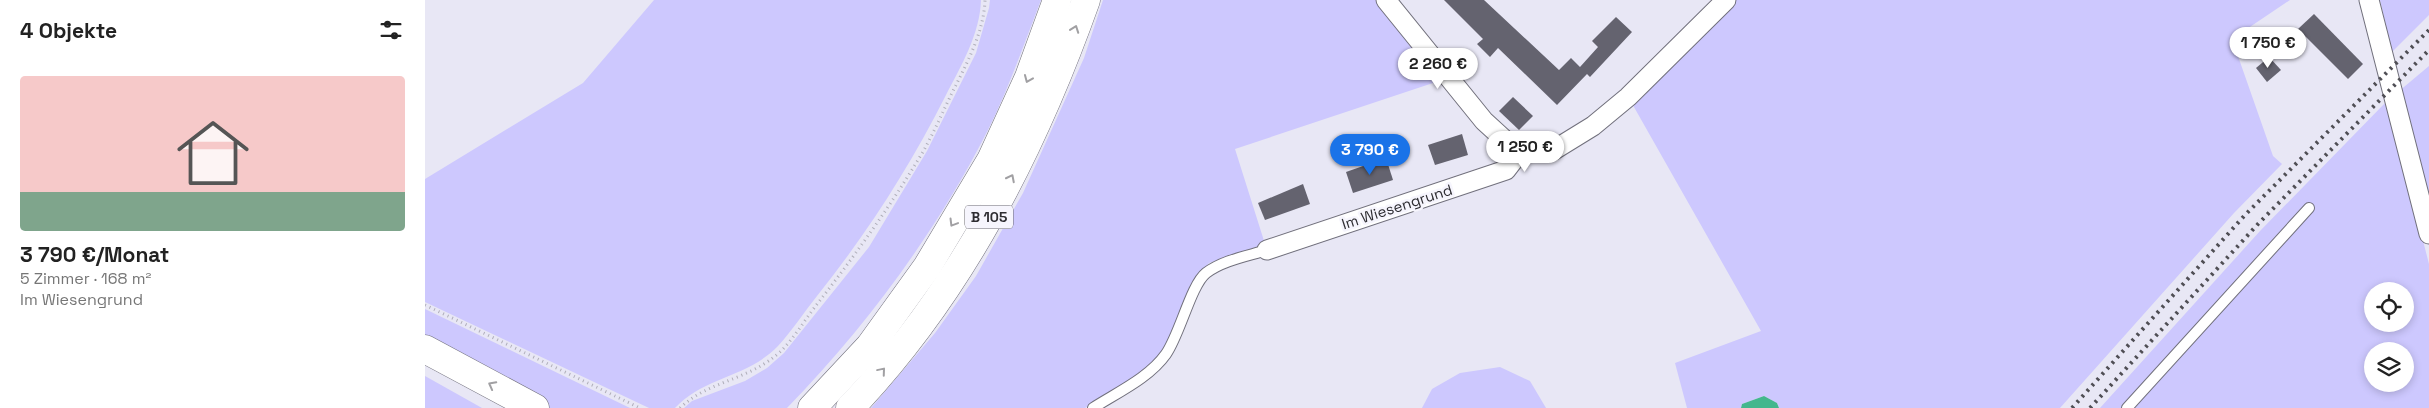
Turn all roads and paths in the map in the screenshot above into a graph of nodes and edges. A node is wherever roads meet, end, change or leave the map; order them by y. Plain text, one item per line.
1 (985, 0) edge
2 (1057, 0) edge
3 (1086, 0) edge
4 (1386, 0) edge
5 (1726, 0) edge
6 (2369, 0) edge
7 (1519, 153) junction
8 (2309, 208) dead end
9 (2429, 234) edge
10 (1267, 250) joint
11 (425, 305) edge
12 (425, 349) edge
13 (425, 369) edge
14 (495, 408) edge
15 (535, 408) edge
16 (640, 408) edge
17 (680, 408) edge
18 (811, 408) edge
19 (850, 408) edge
20 (1093, 408) edge
21 (2127, 408) edge

1 - 17 path
2 -> 18 highway, B 105
19 -> 3 highway, B 105
4 - 7 street
5 - 7 street
6 - 9 street
7 - 10 street, Im Wiesengrund
8 - 21 lane
10 - 20 lane
11 - 16 path
15 -> 12 highway
13 - 14 highway

